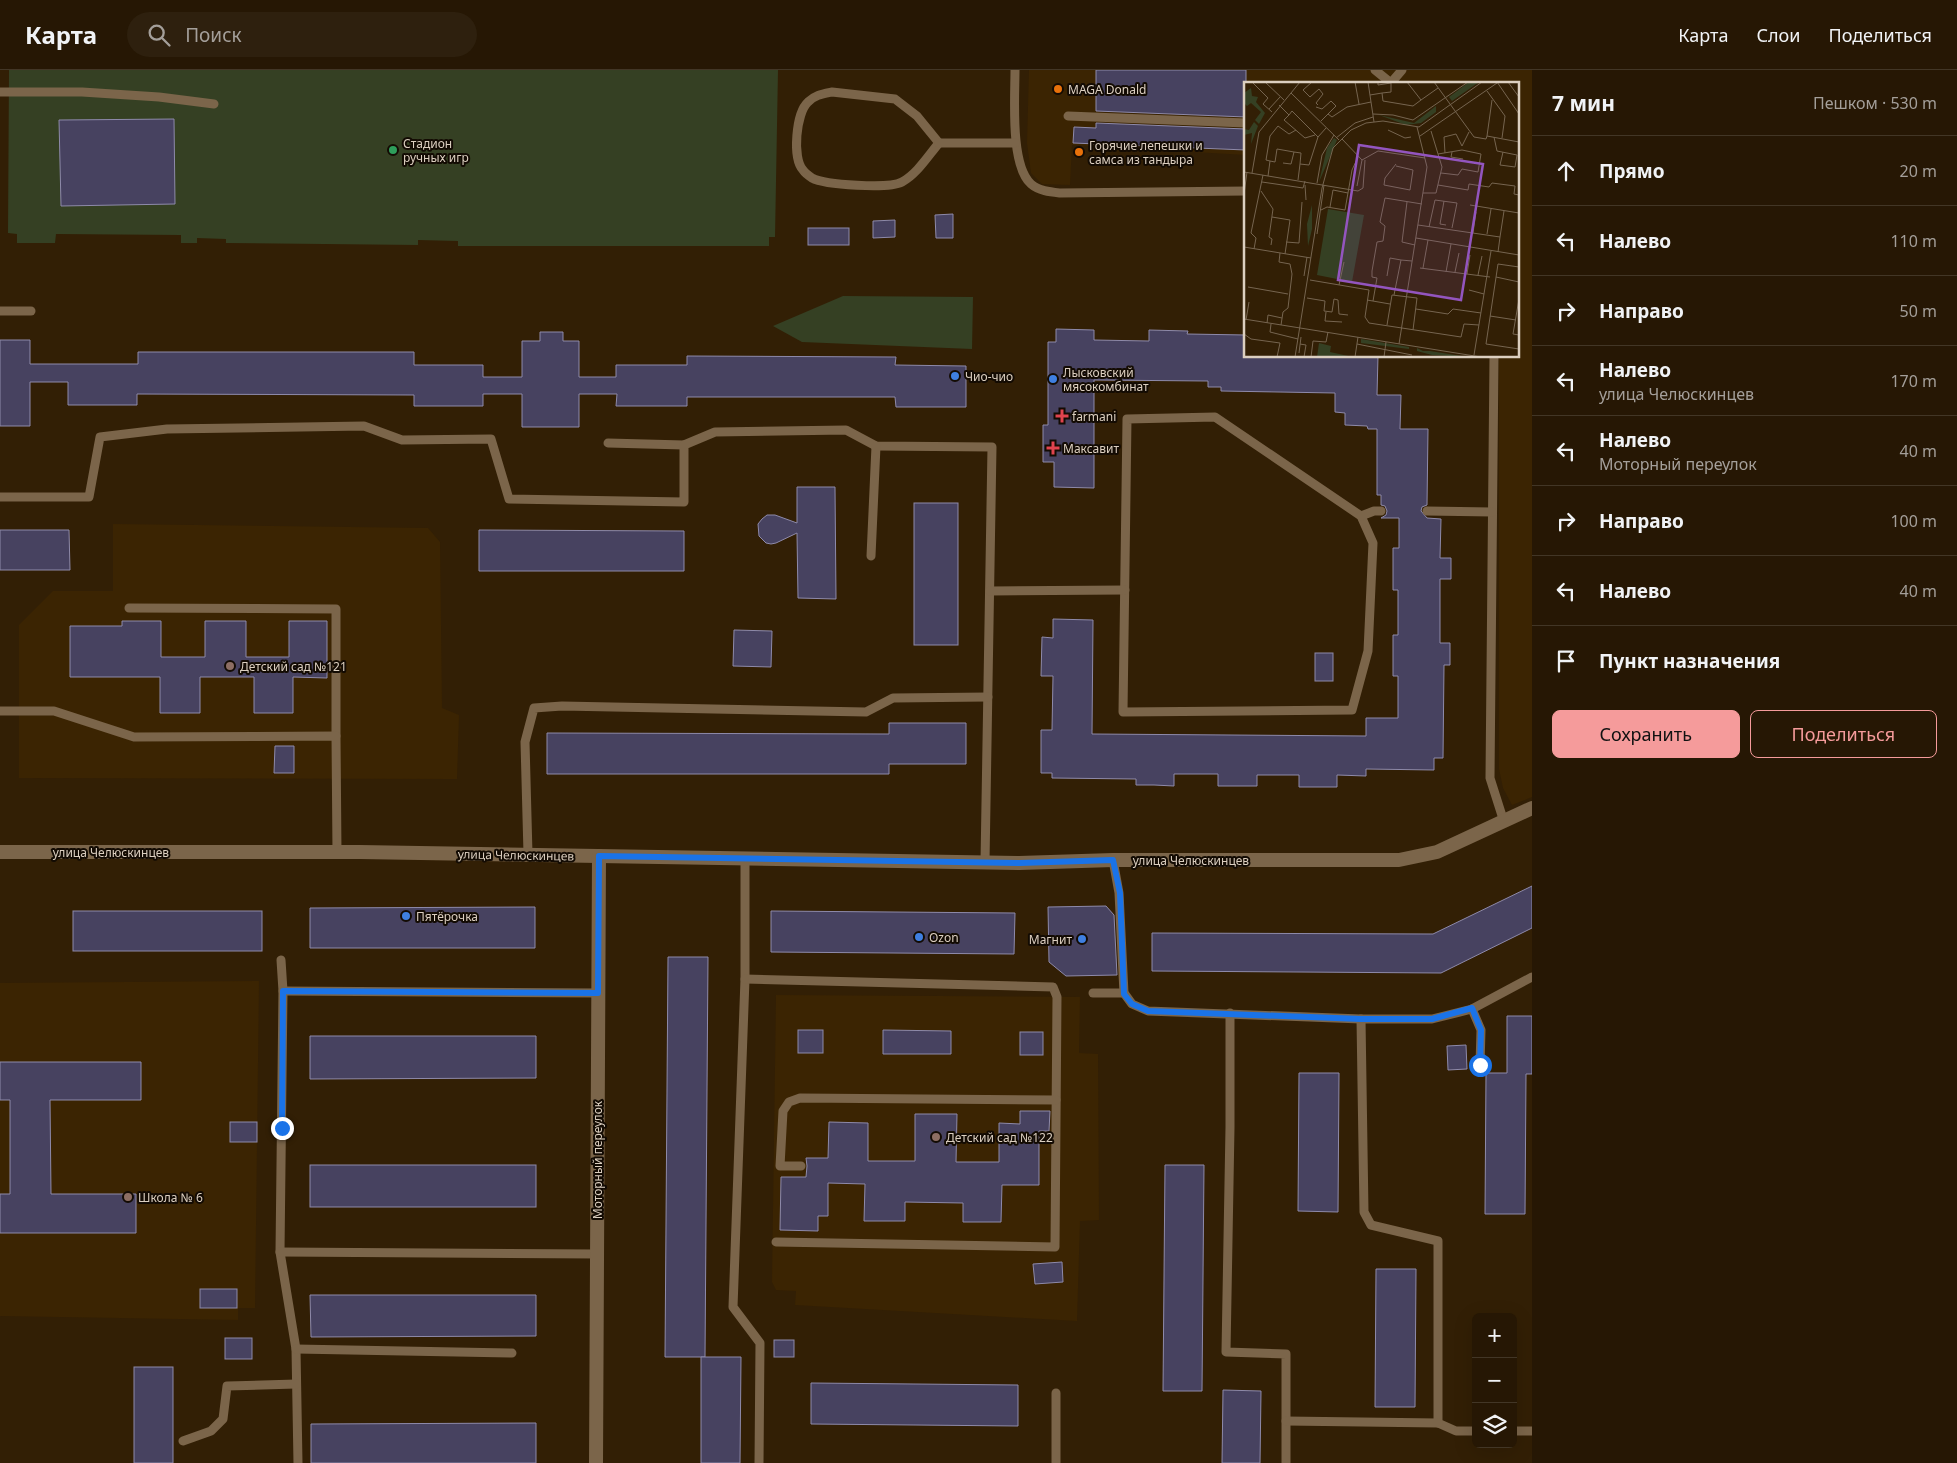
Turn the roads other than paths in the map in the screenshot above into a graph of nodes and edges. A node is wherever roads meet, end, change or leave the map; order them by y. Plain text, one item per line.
1 (1016, 70) edge
2 (1375, 70) edge
3 (1402, 70) edge
4 (1390, 82) edge
5 (1392, 82) edge
6 (0, 92) edge
7 (214, 104) dead end
8 (1068, 116) dead end
9 (1244, 123) edge
10 (939, 143) junction
11 (1016, 143) junction
12 (1244, 191) edge
13 (0, 311) edge
14 (31, 311) dead end
15 (1494, 358) edge
16 (608, 443) dead end
17 (684, 445) junction
18 (876, 446) junction
19 (0, 497) edge
20 (1381, 511) dead end
21 (1427, 511) dead end
22 (1492, 512) junction
23 (1361, 516) junction
24 (871, 556) dead end
25 (1125, 590) junction
26 (990, 591) junction
27 (129, 608) dead end
28 (988, 697) junction
29 (0, 711) edge
30 (336, 736) junction
31 (1532, 808) edge
32 (1504, 822) junction
33 (0, 852) edge
34 (337, 852) junction
35 (528, 854) junction
36 (599, 856) junction
37 (745, 857) junction
38 (1113, 860) junction
39 (985, 862) junction
40 (281, 960) dead end
41 (1532, 978) edge
42 (745, 979) junction
43 (283, 991) junction
44 (598, 993) junction
45 (1093, 993) dead end
46 (1124, 994) junction
47 (1472, 1008) junction
48 (1230, 1013) junction
49 (1361, 1019) junction
50 (1480, 1065) dead end
51 (1056, 1100) junction
52 (801, 1166) dead end
53 (776, 1242) dead end
54 (280, 1252) junction
55 (596, 1254) junction
56 (296, 1349) junction
57 (512, 1353) dead end
58 (296, 1384) junction
59 (1056, 1393) dead end
60 (1286, 1421) junction
61 (1438, 1424) junction
62 (1472, 1431) edge
63 (1517, 1431) edge
64 (1532, 1431) edge
65 (183, 1441) dead end
66 (298, 1463) edge
67 (596, 1463) edge
68 (759, 1463) edge
69 (1056, 1463) edge
70 (1286, 1463) edge

1 - 11 lane
2 - 4 lane
3 - 5 lane
6 - 7 lane
8 - 9 lane
10 - 10 lane
10 - 11 lane
11 - 12 lane
13 - 14 lane
15 - 22 lane
16 - 17 lane
17 - 18 lane
17 - 19 lane
18 - 24 lane
18 - 26 lane
20 - 23 lane
21 - 22 lane
22 - 32 lane
23 - 25 lane
23 - 25 lane
25 - 26 lane
26 - 28 lane
27 - 30 lane
28 - 35 lane
28 - 39 lane
29 - 30 lane
30 - 34 lane
31 - 32 street, улица Челюскинцев
32 - 38 street, улица Челюскинцев
33 - 34 street, улица Челюскинцев
34 - 35 street, улица Челюскинцев
35 - 36 street, улица Челюскинцев
36 - 37 street, улица Челюскинцев
36 - 44 street, Моторный переулок
37 - 39 street, улица Челюскинцев
37 - 42 lane
38 - 39 street, улица Челюскинцев
38 - 46 lane
40 - 43 lane
41 - 47 lane
42 - 51 lane
42 - 68 lane
43 - 44 lane
43 - 54 lane
44 - 55 street, Моторный переулок
45 - 46 lane
46 - 48 lane
47 - 49 lane
47 - 50 lane
48 - 49 lane
48 - 60 lane
49 - 61 lane
51 - 52 lane
51 - 53 lane
54 - 55 lane
54 - 56 lane
55 - 67 street, Моторный переулок
56 - 57 lane
56 - 58 lane
58 - 65 lane
58 - 66 lane
59 - 69 lane
60 - 61 lane
60 - 70 lane
61 - 62 lane
63 - 64 lane

